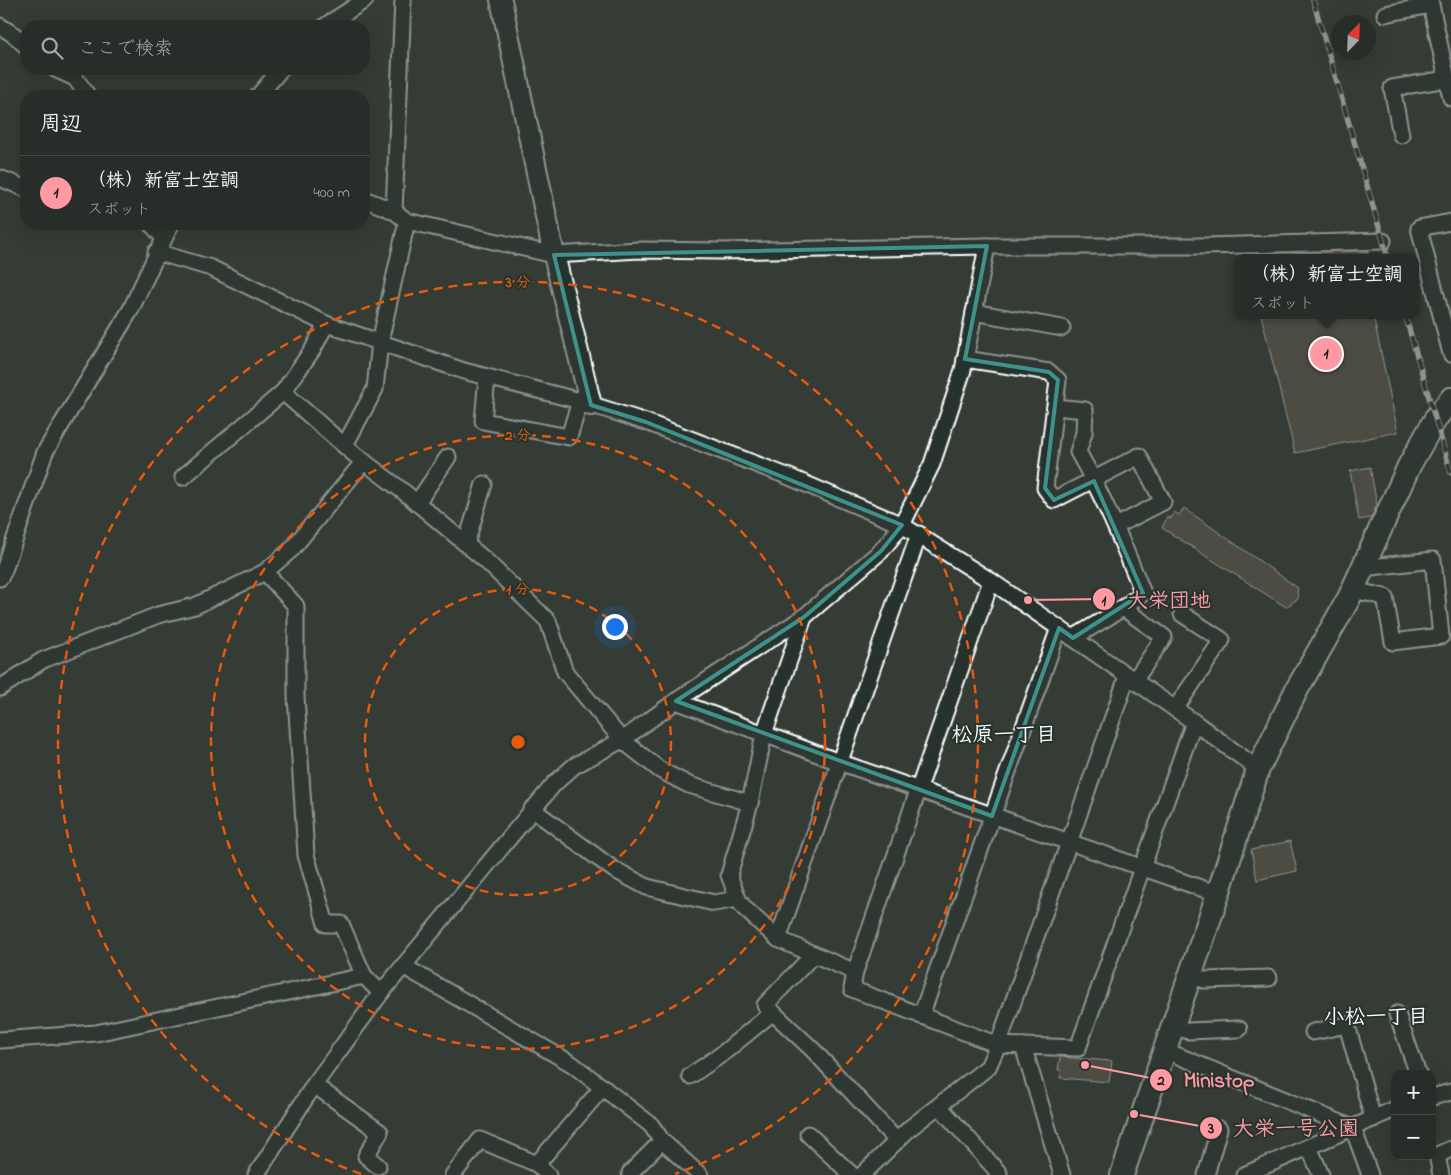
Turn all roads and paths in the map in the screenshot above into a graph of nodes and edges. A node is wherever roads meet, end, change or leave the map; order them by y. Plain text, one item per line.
1 (366, 0) edge
2 (403, 0) edge
3 (501, 0) edge
4 (1430, 2) edge
5 (1385, 14) dead end
6 (334, 20) edge
7 (0, 26) edge
8 (20, 40) edge
9 (1446, 54) edge
10 (68, 75) edge
11 (276, 75) edge
12 (1447, 79) junction
13 (84, 90) edge
14 (263, 90) edge
15 (1451, 98) edge
16 (1401, 135) dead end
17 (0, 178) edge
18 (20, 186) edge
19 (370, 201) edge
20 (394, 211) junction
21 (407, 221) junction
22 (1451, 222) edge
23 (167, 230) edge
24 (1383, 242) dead end
25 (987, 246) junction
26 (156, 252) junction
27 (554, 255) junction
28 (974, 312) junction
29 (326, 324) junction
30 (1062, 328) dead end
31 (380, 342) junction
32 (1451, 354) edge
33 (965, 359) junction
34 (487, 377) junction
35 (284, 392) junction
36 (1451, 399) edge
37 (585, 403) junction
38 (1055, 406) junction
39 (345, 445) junction
40 (448, 458) dead end
41 (364, 461) junction
42 (183, 476) dead end
43 (1094, 481) junction
44 (484, 484) dead end
45 (417, 503) junction
46 (902, 525) junction
47 (1116, 526) junction
48 (919, 534) junction
49 (466, 544) junction
50 (1363, 568) junction
51 (265, 572) junction
52 (0, 578) edge
53 (991, 581) junction
54 (1353, 590) junction
55 (1123, 608) junction
56 (1182, 614) dead end
57 (804, 617) junction
58 (1058, 628) junction
59 (1073, 638) junction
60 (1131, 679) junction
61 (0, 688) edge
62 (676, 701) junction
63 (1175, 709) junction
64 (1194, 722) junction
65 (764, 734) junction
66 (622, 740) junction
67 (839, 762) junction
68 (1258, 769) junction
69 (918, 790) junction
70 (750, 803) junction
71 (532, 809) junction
72 (992, 816) junction
73 (1068, 842) junction
74 (1142, 868) junction
75 (1218, 894) junction
76 (738, 899) junction
77 (778, 940) junction
78 (814, 954) junction
79 (403, 966) junction
80 (855, 972) junction
81 (1190, 975) junction
82 (364, 976) junction
83 (1269, 978) dead end
84 (381, 994) junction
85 (773, 1012) junction
86 (1397, 1014) dead end
87 (922, 1016) junction
88 (1172, 1026) junction
89 (1239, 1029) dead end
90 (1313, 1032) dead end
91 (0, 1040) edge
92 (998, 1045) junction
93 (1023, 1046) junction
94 (1164, 1050) junction
95 (1417, 1070) edge
96 (690, 1076) dead end
97 (314, 1085) junction
98 (603, 1087) junction
99 (1450, 1096) edge
100 (1436, 1097) edge
101 (939, 1106) junction
102 (1391, 1111) edge
103 (1373, 1119) junction
104 (1353, 1128) junction
105 (1219, 1129) dead end
106 (808, 1134) dead end
107 (662, 1141) junction
108 (897, 1141) junction
109 (1309, 1147) junction
110 (1451, 1149) edge
111 (536, 1164) junction
112 (378, 1166) dead end
113 (630, 1173) dead end
114 (256, 1175) edge
115 (452, 1175) edge
116 (548, 1175) edge
117 (700, 1175) edge
118 (852, 1175) edge
119 (862, 1175) edge
120 (997, 1175) edge
121 (1062, 1175) edge
122 (1122, 1175) edge
123 (1206, 1175) edge
124 (1245, 1175) edge
125 (1321, 1175) edge
126 (1370, 1175) edge
127 (1441, 1175) edge

1 - 6 street
2 - 20 street
3 - 27 street
4 - 5 street
4 - 9 street
7 - 8 street
9 - 12 street
10 - 13 street
11 - 14 street
12 - 15 street
12 - 16 street
17 - 18 street
19 - 20 street
20 - 21 street
21 - 27 street
21 - 31 street
22 - 32 street
23 - 26 street
24 - 25 street
25 - 27 street
25 - 28 street
26 - 29 street
26 - 52 street
27 - 37 street
28 - 30 street
28 - 33 street
29 - 31 street
29 - 35 street
31 - 34 street
31 - 39 street
33 - 38 street
33 - 46 street
34 - 37 street
34 - 37 street
35 - 39 street
35 - 42 street
36 - 50 main road
37 - 46 street
38 - 43 street
38 - 43 street
39 - 41 street
40 - 45 street
41 - 45 street
41 - 51 street
43 - 47 street
43 - 47 street
44 - 49 street
45 - 49 street
46 - 48 street
46 - 57 street
47 - 55 street
48 - 53 street
48 - 67 street
49 - 66 street
50 - 54 main road
50 - 54 street
51 - 61 street
51 - 82 street
53 - 58 street
53 - 69 street
54 - 68 main road
55 - 59 street
55 - 60 street
56 - 63 street
57 - 62 street
57 - 65 street
58 - 59 street
58 - 72 street
59 - 60 street
60 - 63 street
60 - 73 street
62 - 65 street
62 - 66 street
63 - 64 street
64 - 68 street
64 - 74 street
65 - 67 street
65 - 70 street
66 - 70 street
66 - 71 street
67 - 69 street
67 - 77 street
68 - 75 main road
69 - 72 street
69 - 80 street
70 - 76 street
71 - 76 street
71 - 79 street
72 - 73 street
72 - 87 street
73 - 74 street
73 - 92 street
74 - 75 street
74 - 93 street
75 - 81 main road
76 - 77 street
77 - 78 street
78 - 80 street
78 - 85 street
79 - 84 street
79 - 98 street
80 - 87 street
81 - 83 street
81 - 88 main road
82 - 84 street
82 - 91 street
84 - 97 street
85 - 96 street
85 - 108 street
86 - 95 street
87 - 92 street
88 - 89 street
88 - 94 main road
90 - 103 street
92 - 93 street
92 - 101 street
93 - 121 street
94 - 104 street
94 - 122 main road
97 - 112 street
97 - 114 street
98 - 107 street
98 - 111 street
99 - 100 street
101 - 108 street
101 - 120 street
102 - 103 street
103 - 104 street
104 - 109 street
104 - 126 street
105 - 123 street
106 - 118 street
107 - 113 street
107 - 117 street
108 - 119 street
109 - 124 street
109 - 125 street
110 - 127 street
111 - 115 street
111 - 116 street

